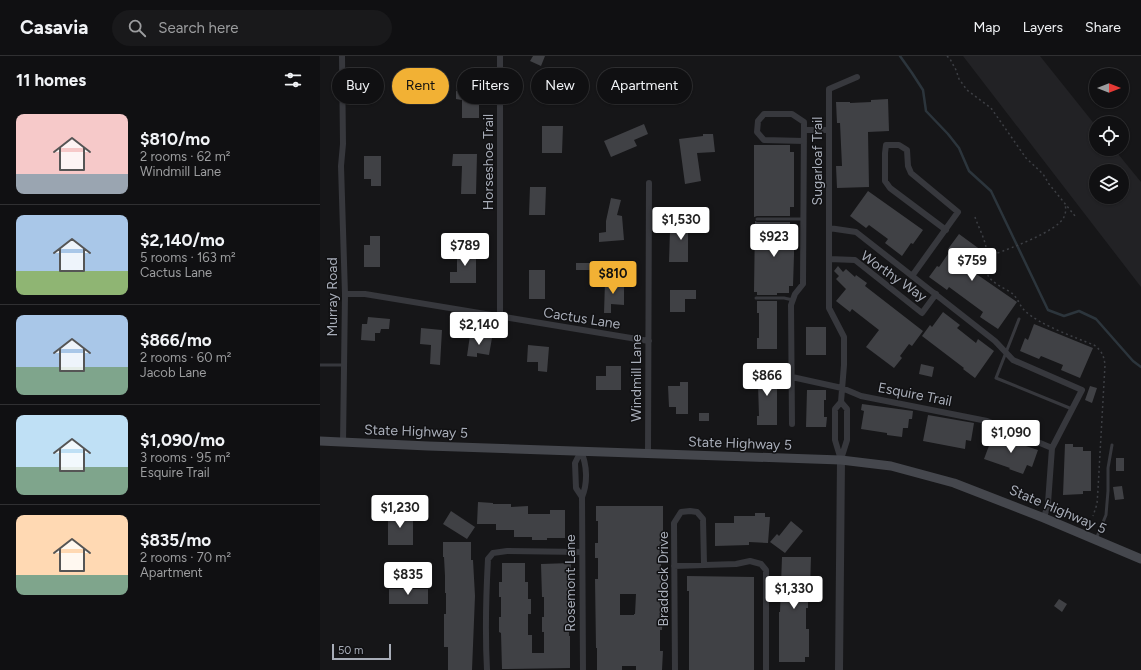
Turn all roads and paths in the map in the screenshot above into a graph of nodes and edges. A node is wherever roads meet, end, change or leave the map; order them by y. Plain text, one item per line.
1 (342, 56) edge
2 (500, 56) edge
3 (947, 56) edge
4 (857, 77) dead end
5 (804, 130) junction
6 (829, 130) junction
7 (804, 141) junction
8 (649, 182) dead end
9 (1065, 204) junction
10 (975, 216) dead end
11 (1075, 216) dead end
12 (804, 219) junction
13 (757, 220) dead end
14 (829, 228) junction
15 (946, 230) junction
16 (987, 254) junction
17 (829, 259) junction
18 (912, 276) junction
19 (345, 294) junction
20 (936, 294) junction
21 (756, 298) dead end
22 (793, 300) junction
23 (500, 316) junction
24 (1019, 319) dead end
25 (649, 341) junction
26 (1006, 352) junction
27 (320, 365) edge
28 (344, 365) junction
29 (792, 377) junction
30 (842, 388) junction
31 (841, 402) junction
32 (1072, 409) junction
33 (792, 424) dead end
34 (320, 441) edge
35 (343, 443) junction
36 (1112, 444) dead end
37 (1052, 448) junction
38 (581, 451) junction
39 (648, 453) junction
40 (841, 460) junction
41 (582, 497) junction
42 (1093, 516) dead end
43 (1044, 518) junction
44 (1096, 540) junction
45 (582, 552) junction
46 (1141, 559) edge
47 (704, 564) junction
48 (674, 566) junction
49 (487, 670) edge
50 (583, 670) edge
51 (675, 670) edge
52 (766, 670) edge
53 (839, 670) edge

1 - 19 street, Murray Road
2 - 23 street, Horseshoe Trail
3 - 9 path
4 - 6 street, Sugarloaf Trail
5 - 6 street
5 - 7 street
5 - 7 street
6 - 14 street, Sugarloaf Trail
7 - 12 street
8 - 25 street, Windmill Lane
9 - 11 path
9 - 16 path
10 - 16 path
12 - 13 lane
12 - 22 street
14 - 17 street, Sugarloaf Trail
14 - 18 street, Worthy Way
15 - 15 street
15 - 18 street
16 - 42 path
17 - 20 street, Worthy Way
17 - 30 street, Sugarloaf Trail
18 - 20 street, Worthy Way
19 - 23 street, Cactus Lane
19 - 28 street, Murray Road
20 - 26 street, Worthy Way
21 - 22 lane
22 - 29 street
23 - 25 street, Cactus Lane
24 - 26 lane
25 - 39 street, Windmill Lane
26 - 32 street, Worthy Way
26 - 32 lane
27 - 28 lane
28 - 35 street, Murray Road
29 - 30 street, Esquire Trail
29 - 33 street
30 - 31 street, Sugarloaf Trail
30 - 37 street, Esquire Trail
31 - 40 street, Sugarloaf Trail
31 - 40 street, Sugarloaf Trail
32 - 37 street, Worthy Way
34 - 35 main road, State Highway 5
35 - 38 main road, State Highway 5
36 - 44 lane
37 - 43 street, Worthy Way
38 - 39 main road, State Highway 5
38 - 41 street, Rosemont Lane
38 - 41 street, Rosemont Lane
39 - 40 main road, State Highway 5
40 - 43 main road, State Highway 5
40 - 53 street
41 - 45 street, Rosemont Lane
43 - 44 main road, State Highway 5
44 - 46 main road, State Highway 5
45 - 49 street
45 - 50 street, Rosemont Lane
47 - 48 street
47 - 48 street, Braddock Drive
47 - 52 street
48 - 51 street, Braddock Drive

